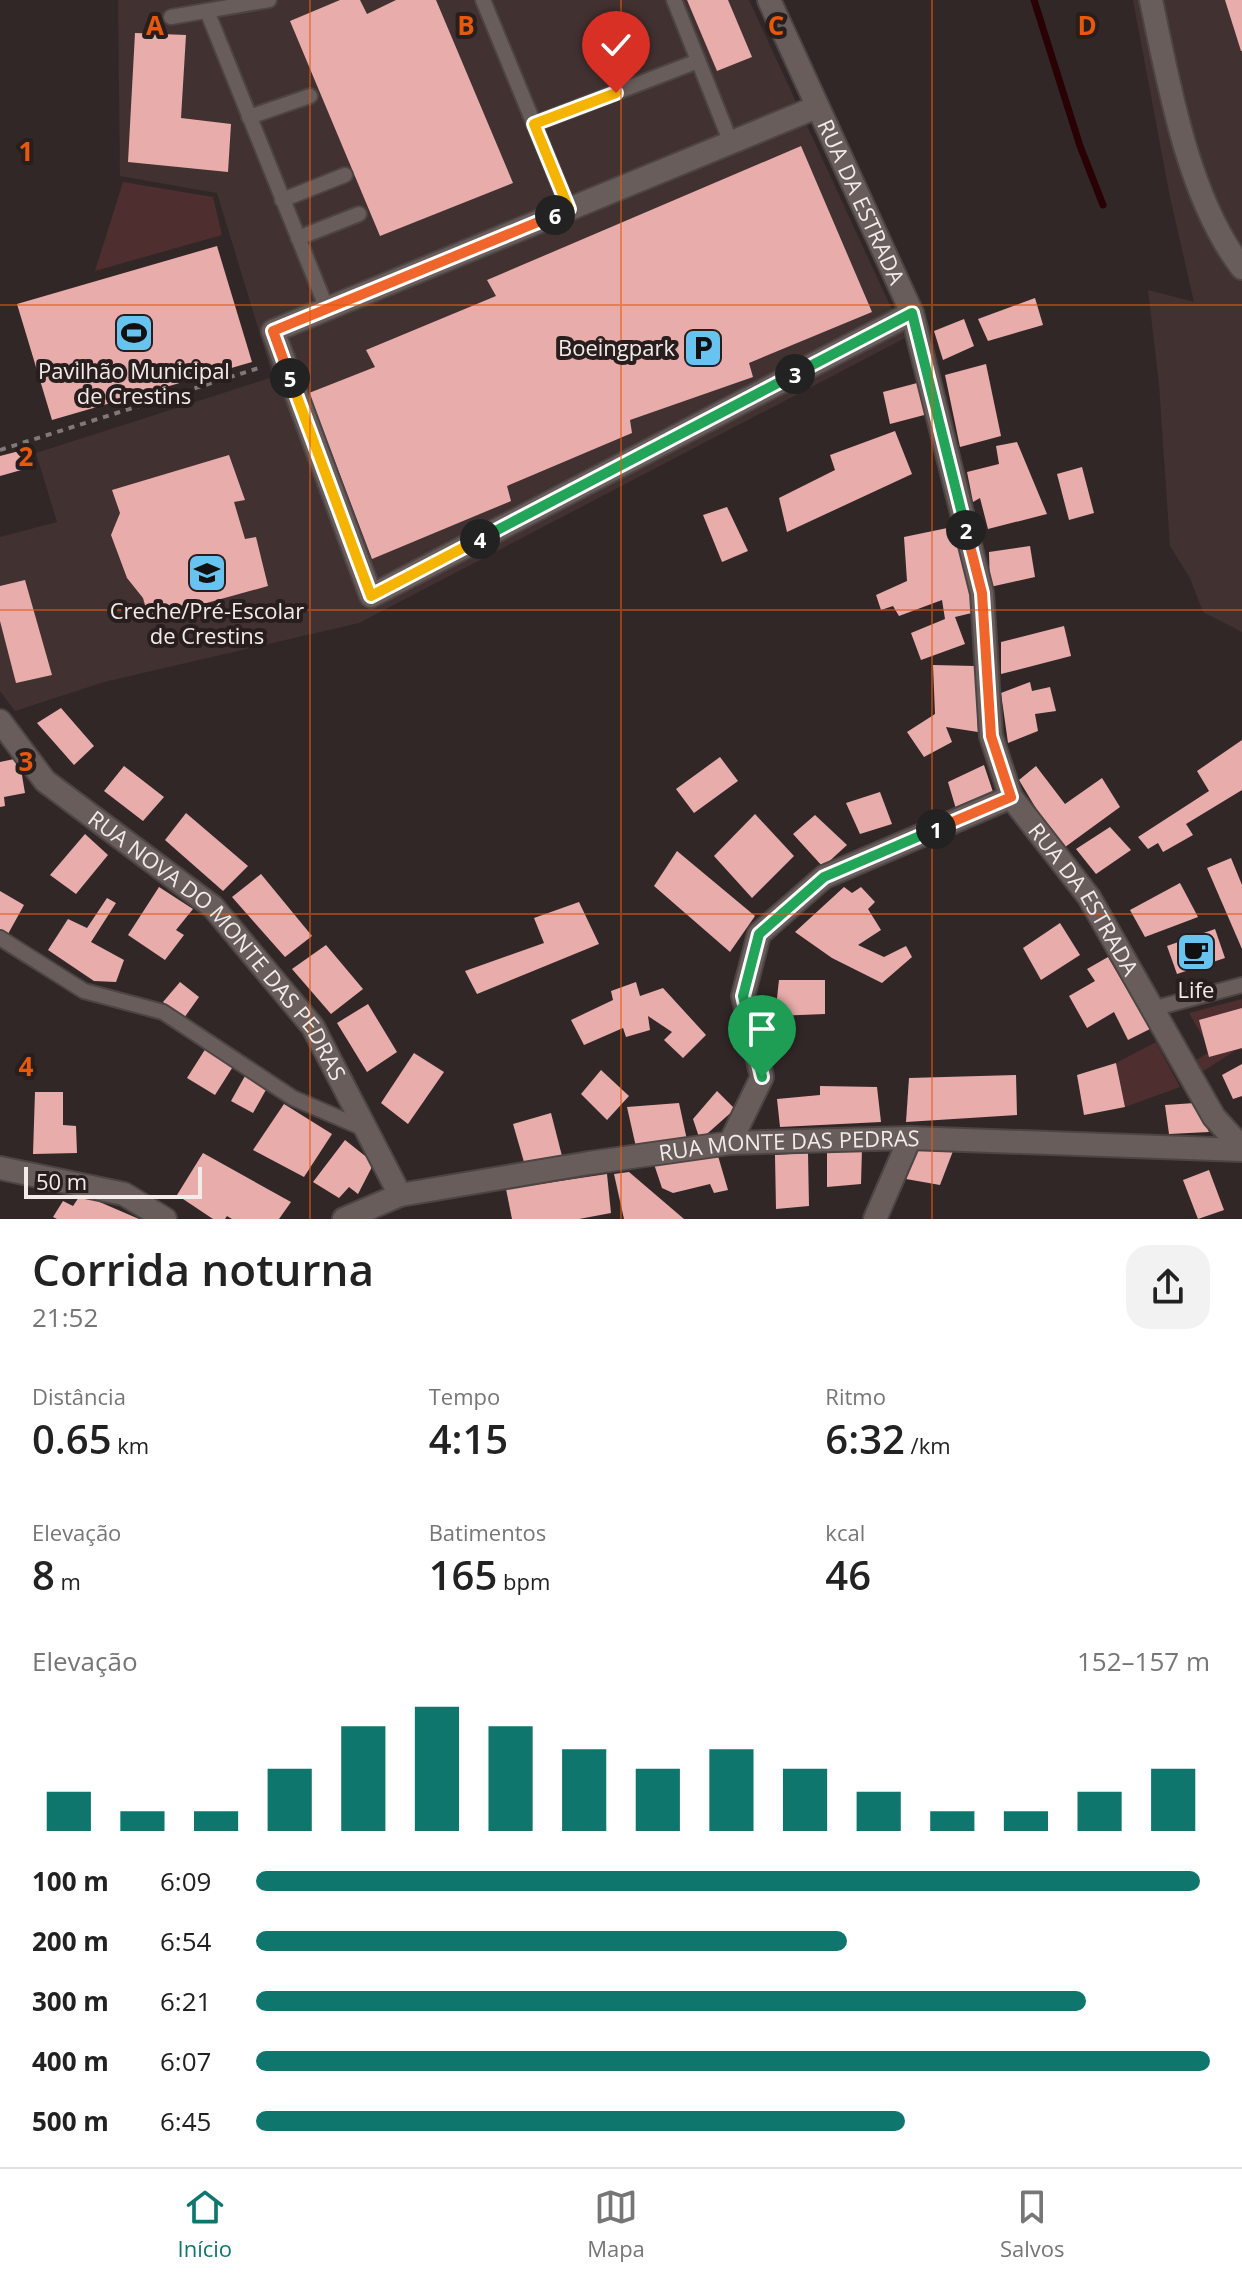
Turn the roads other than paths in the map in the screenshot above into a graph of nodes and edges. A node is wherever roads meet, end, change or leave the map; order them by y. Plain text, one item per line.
1 (269, 0) edge
2 (483, 0) edge
3 (674, 0) edge
4 (769, 0) edge
5 (1151, 0) edge
6 (207, 11) junction
7 (171, 17) dead end
8 (698, 61) junction
9 (310, 96) dead end
10 (817, 107) junction
11 (249, 117) junction
12 (534, 124) junction
13 (731, 143) junction
14 (345, 175) dead end
15 (282, 200) junction
16 (569, 209) junction
17 (359, 214) dead end
18 (298, 238) junction
19 (1242, 268) edge
20 (327, 309) junction
21 (912, 313) junction
22 (0, 721) edge
23 (1011, 797) junction
24 (0, 938) edge
25 (1242, 985) edge
26 (1152, 1009) junction
27 (365, 1129) junction
28 (910, 1138) junction
29 (730, 1143) junction
30 (1242, 1149) edge
31 (0, 1168) edge
32 (400, 1195) junction
33 (165, 1219) edge
34 (344, 1219) edge
35 (875, 1219) edge

1 - 6 lane
2 - 12 lane
3 - 8 lane
4 - 10 street, RUA DA ESTRADA
5 - 19 street
6 - 7 lane
6 - 11 lane
8 - 12 lane
8 - 13 lane
9 - 11 lane
10 - 13 street
10 - 21 street, RUA DA ESTRADA
11 - 15 lane
12 - 16 lane
13 - 16 street
14 - 15 lane
15 - 18 lane
16 - 20 street
17 - 18 lane
18 - 20 lane
20 - 21 street
21 - 23 street, RUA DA ESTRADA
22 - 27 street, RUA NOVA DO MONTE DAS PEDRAS
23 - 26 street, RUA DA ESTRADA
23 - 29 street
24 - 27 lane
25 - 26 lane
26 - 30 street, RUA DA ESTRADA
27 - 32 street, RUA NOVA DO MONTE DAS PEDRAS
28 - 29 street, RUA MONTE DAS PEDRAS
28 - 30 street, RUA MONTE DAS PEDRAS
28 - 35 street
29 - 32 street, RUA MONTE DAS PEDRAS
31 - 33 street
32 - 34 street, RUA MONTE DAS PEDRAS

